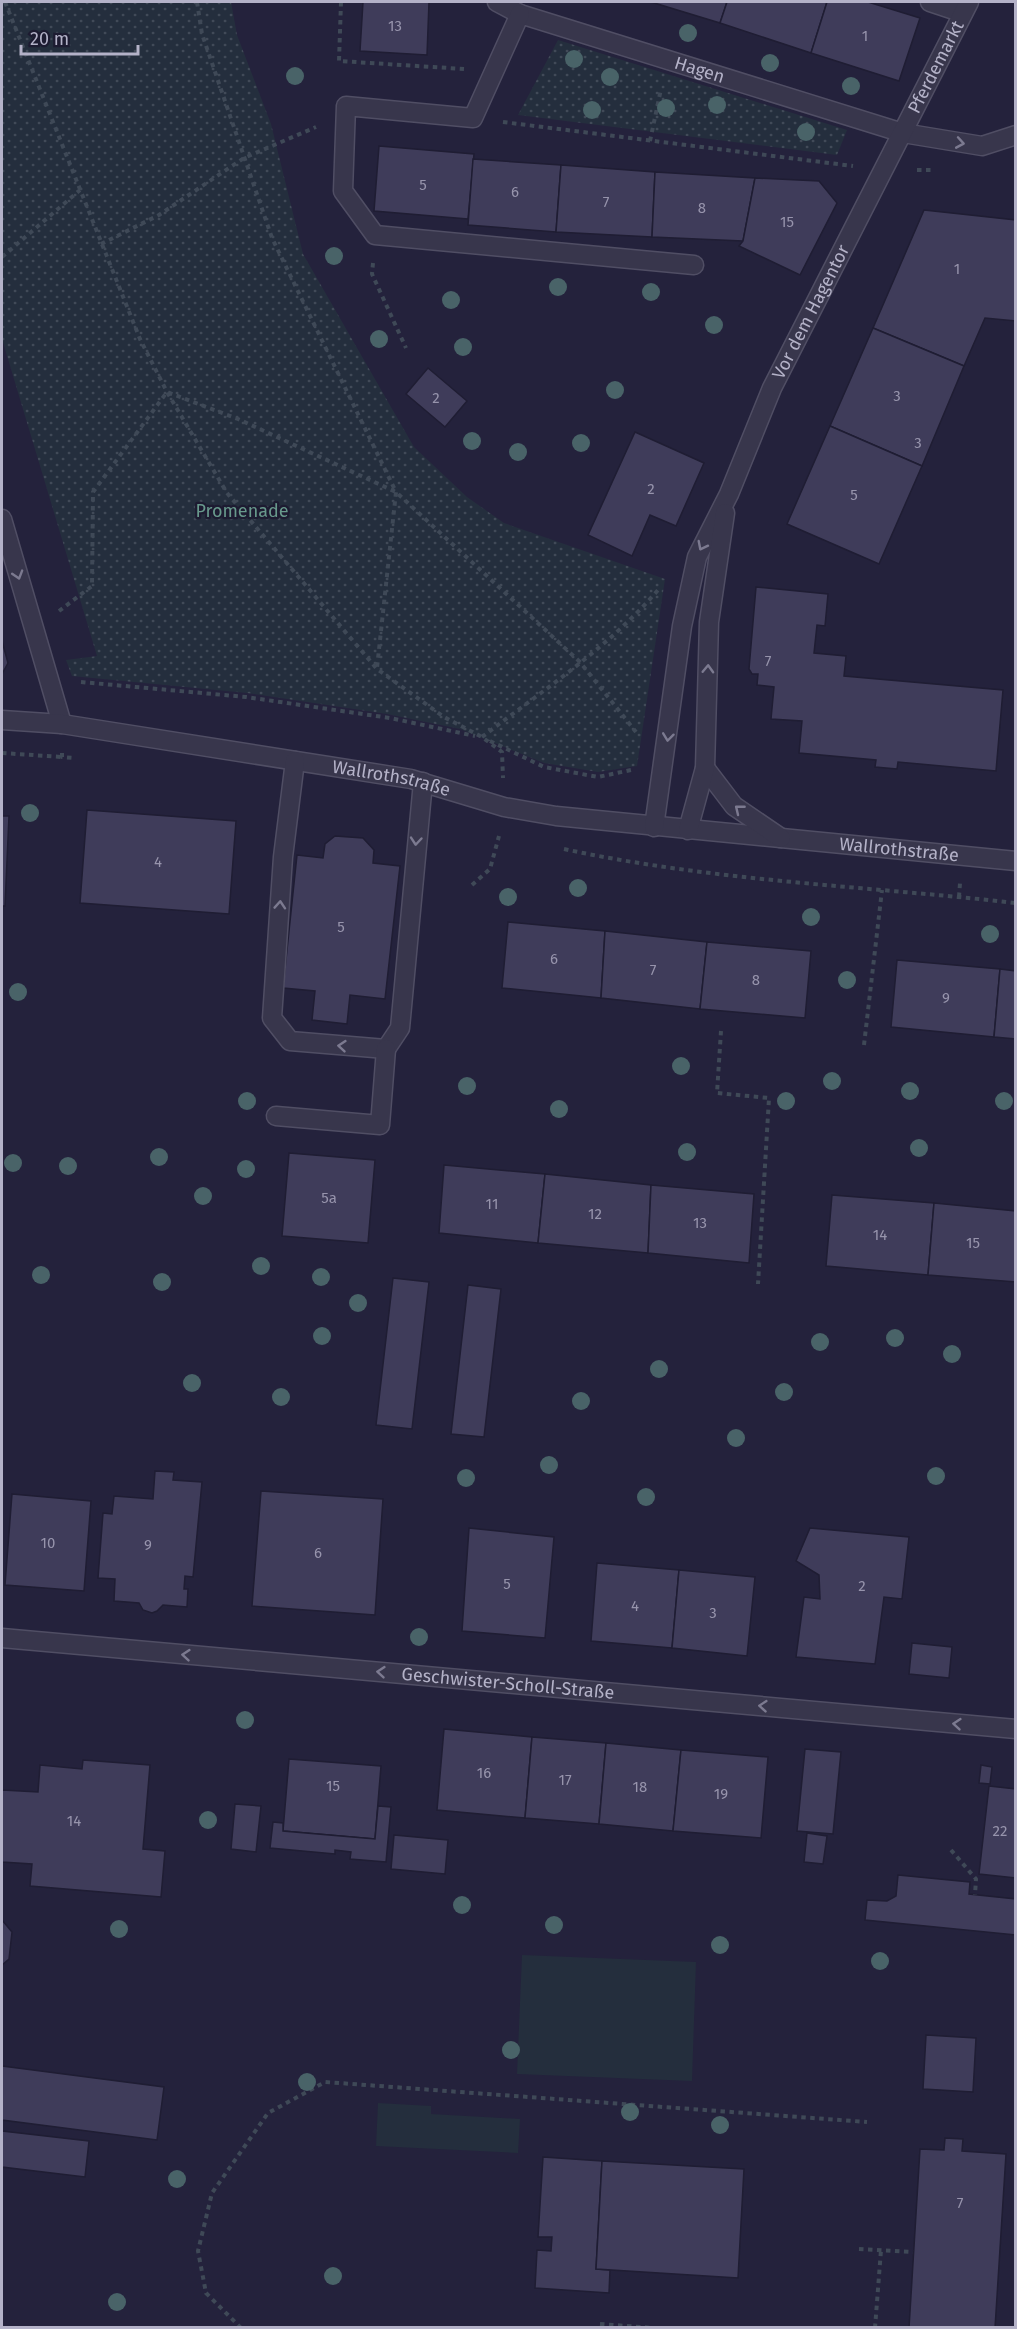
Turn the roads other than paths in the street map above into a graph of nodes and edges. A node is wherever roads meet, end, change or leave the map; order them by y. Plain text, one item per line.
1 (497, 2) edge
2 (930, 2) edge
3 (966, 7) edge
4 (520, 14) junction
5 (903, 133) junction
6 (1016, 135) edge
7 (694, 265) dead end
8 (729, 494) junction
9 (2, 519) edge
10 (2, 720) edge
11 (62, 724) junction
12 (295, 761) junction
13 (705, 768) junction
14 (423, 782) junction
15 (654, 827) junction
16 (688, 830) junction
17 (782, 839) junction
18 (1016, 861) edge
19 (386, 1049) junction
20 (276, 1116) dead end
21 (2, 1638) edge
22 (1016, 1729) edge

1 - 4 street, Hagen
2 - 3 street
3 - 5 street, Pferdemarkt
4 - 5 street, Hagen
4 - 7 street
5 -> 6 street, Hagen
5 - 8 street, Vor dem Hagentor
13 -> 8 street, Vor dem Hagentor
8 -> 15 street, Vor dem Hagentor
9 -> 11 street
10 - 11 street, Wallrothstraße
11 - 12 street, Wallrothstraße
12 - 14 street, Wallrothstraße
19 -> 12 street
13 - 16 street, Vor dem Hagentor
17 -> 13 street, Wallrothstraße
14 - 15 street, Wallrothstraße
14 -> 19 street
15 - 16 street, Wallrothstraße
16 - 17 street, Wallrothstraße
17 - 18 street, Wallrothstraße
19 - 20 street
22 -> 21 street, Geschwister-Scholl-Straße

